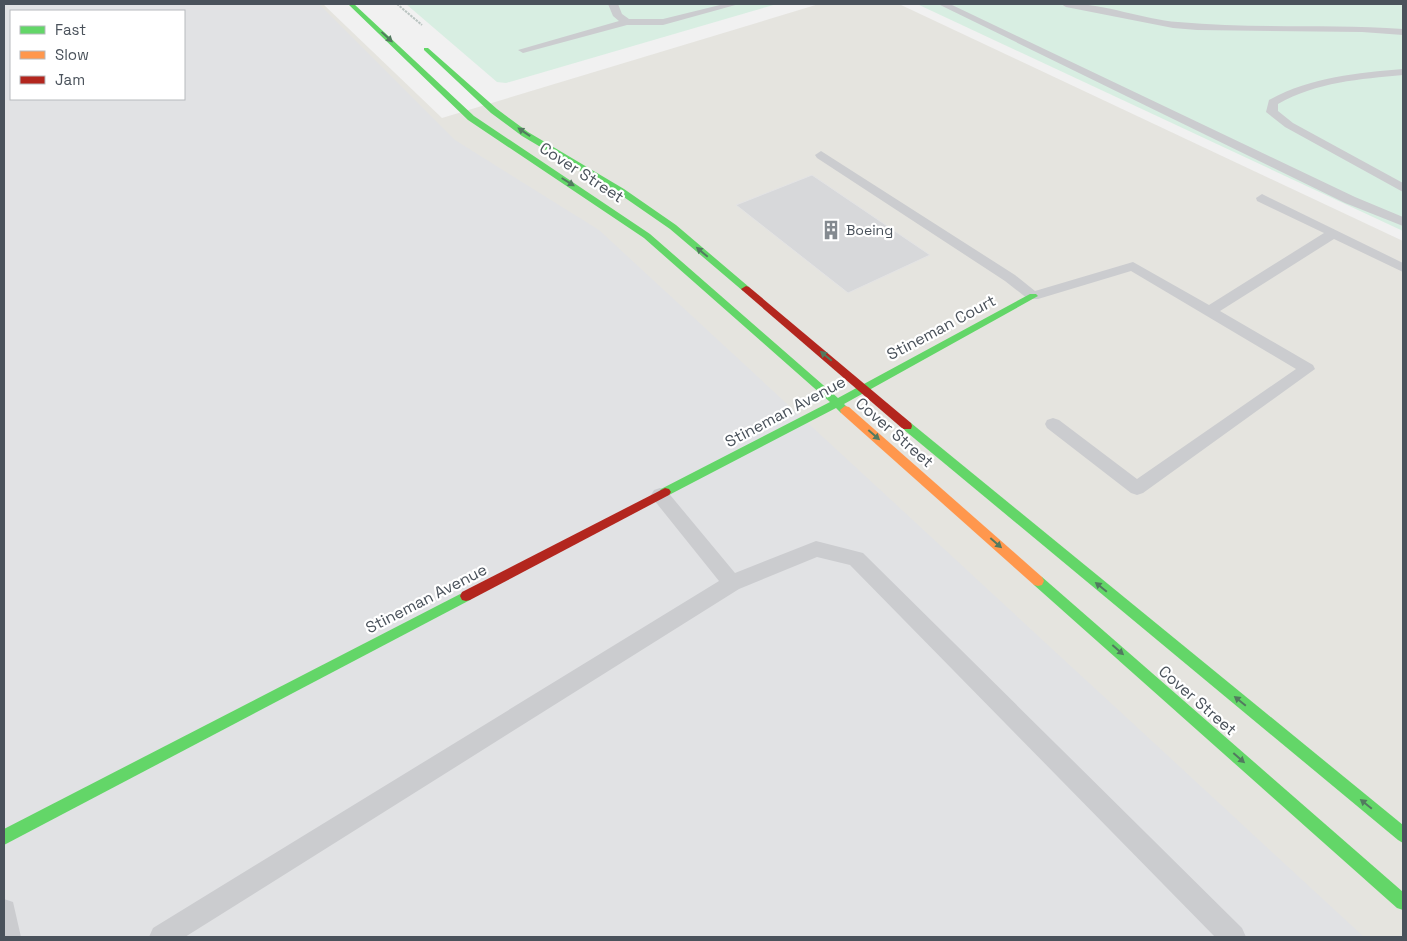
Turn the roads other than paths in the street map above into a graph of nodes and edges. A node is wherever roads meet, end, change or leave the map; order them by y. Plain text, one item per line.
1 (351, 4) edge
2 (613, 4) edge
3 (734, 4) edge
4 (943, 4) edge
5 (1066, 4) edge
6 (627, 22) junction
7 (1403, 32) edge
8 (420, 44) dead end
9 (523, 50) dead end
10 (1403, 72) edge
11 (821, 154) dead end
12 (1403, 188) edge
13 (1262, 198) dead end
14 (1403, 222) edge
15 (1334, 233) junction
16 (1403, 268) edge
17 (1033, 296) junction
18 (1209, 311) junction
19 (864, 388) junction
20 (837, 403) junction
21 (1052, 424) dead end
22 (660, 495) junction
23 (732, 583) junction
24 (1403, 835) edge
25 (4, 837) edge
26 (1403, 902) edge
27 (4, 911) edge
28 (8, 937) edge
29 (162, 937) edge
30 (1233, 937) edge

1 -> 20 street, Cover Street
2 - 6 lane
3 - 6 lane
4 - 14 lane
5 - 7 lane
6 - 9 lane
19 -> 8 street, Cover Street
10 - 12 lane
11 - 17 lane
13 - 15 lane
15 - 16 lane
15 - 18 lane
17 - 18 lane
17 - 19 street, Stineman Court
18 - 21 lane
19 - 20 street, Stineman Avenue
24 -> 19 street, Cover Street
20 - 22 street, Stineman Avenue
20 -> 26 street, Cover Street
22 - 23 lane
22 - 25 street, Stineman Avenue
23 - 29 lane
23 - 30 lane
27 - 28 lane

